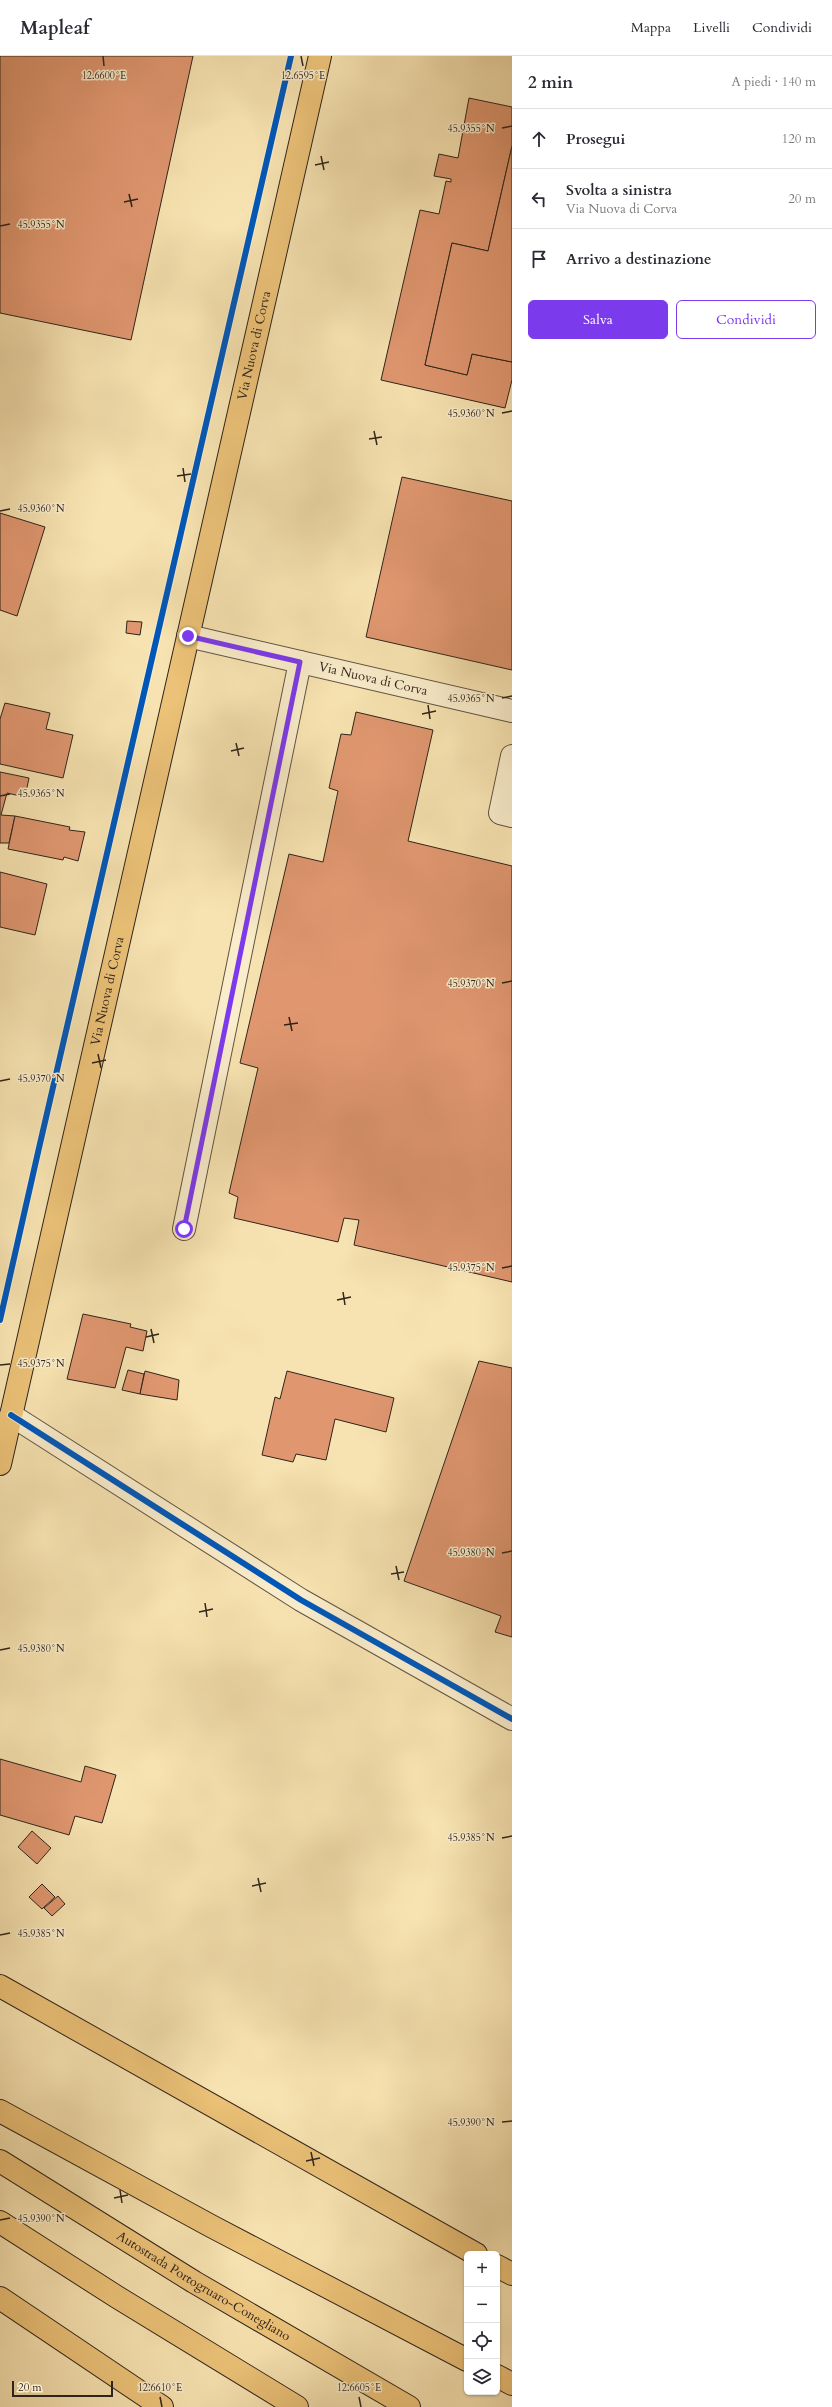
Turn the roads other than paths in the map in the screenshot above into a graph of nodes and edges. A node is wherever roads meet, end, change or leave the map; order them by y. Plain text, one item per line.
1 (320, 56) edge
2 (188, 636) junction
3 (300, 662) junction
4 (512, 711) edge
5 (512, 756) edge
6 (512, 816) edge
7 (184, 1229) dead end
8 (11, 1415) junction
9 (0, 1464) edge
10 (512, 1719) edge
11 (0, 1986) edge
12 (0, 2111) edge
13 (0, 2161) edge
14 (0, 2222) edge
15 (471, 2251) edge
16 (500, 2268) edge
17 (512, 2274) edge
18 (0, 2298) edge
19 (465, 2359) edge
20 (500, 2378) edge
21 (512, 2384) edge
22 (162, 2407) edge
23 (297, 2407) edge
24 (409, 2407) edge

1 - 2 main road, Via Nuova di Corva
2 - 3 street, Via Nuova di Corva
2 - 8 main road, Via Nuova di Corva
3 - 4 street, Via Nuova di Corva
3 - 7 street
5 - 6 street
8 - 9 main road, Via Nuova di Corva
8 - 10 street
11 - 15 main road
12 - 19 main road
13 - 24 main road, Autostrada Portogruaro-Conegliano
14 - 23 main road
16 - 17 main road
18 - 22 main road
20 - 21 main road

